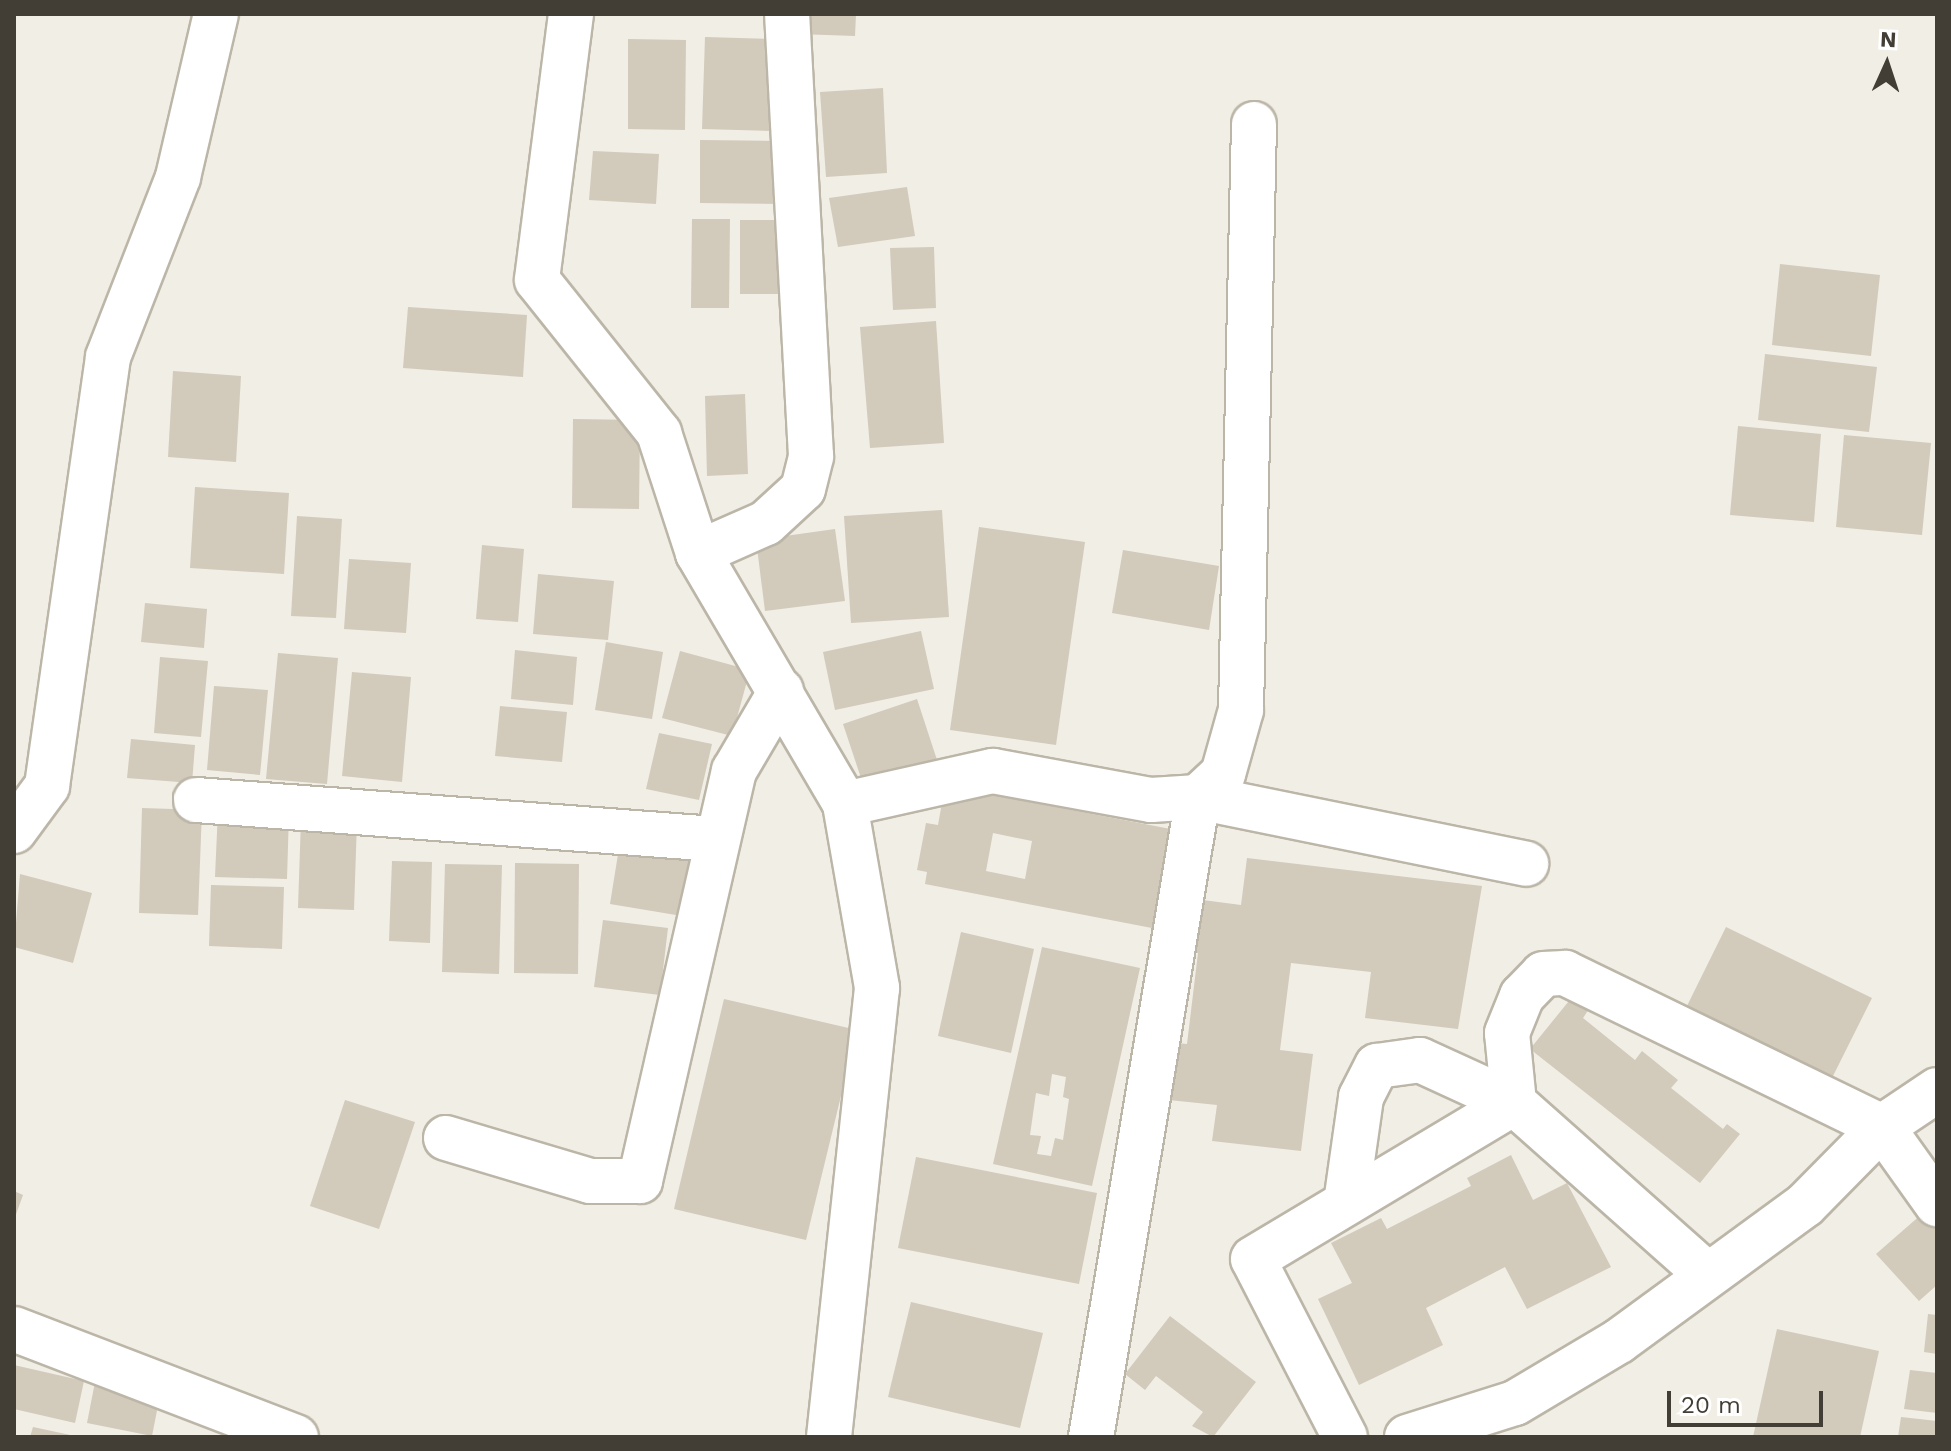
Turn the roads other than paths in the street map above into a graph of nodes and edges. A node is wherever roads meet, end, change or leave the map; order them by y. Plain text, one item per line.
1 (216, 14) edge
2 (571, 14) edge
3 (787, 14) edge
4 (1254, 124) dead end
5 (698, 553) junction
6 (781, 691) junction
7 (1198, 797) junction
8 (196, 800) dead end
9 (845, 804) junction
10 (14, 831) edge
11 (715, 839) junction
12 (1526, 864) dead end
13 (1937, 1090) edge
14 (1514, 1103) junction
15 (1882, 1127) junction
16 (446, 1138) dead end
17 (1346, 1203) junction
18 (1937, 1204) edge
19 (1708, 1275) junction
20 (14, 1329) edge
21 (296, 1437) edge
22 (829, 1437) edge
23 (1091, 1437) edge
24 (1345, 1437) edge
25 (1407, 1437) edge

1 - 10 street
2 - 5 street
3 - 5 street
4 - 7 street
5 - 6 street
6 - 9 street
6 - 11 street
7 - 9 street
7 - 12 street
7 - 23 street
8 - 11 street
9 - 22 street
11 - 16 street
13 - 15 street
14 - 15 street
14 - 17 street
14 - 17 street
14 - 19 street
15 - 18 street
15 - 19 street
17 - 24 street
19 - 25 street
20 - 21 street

